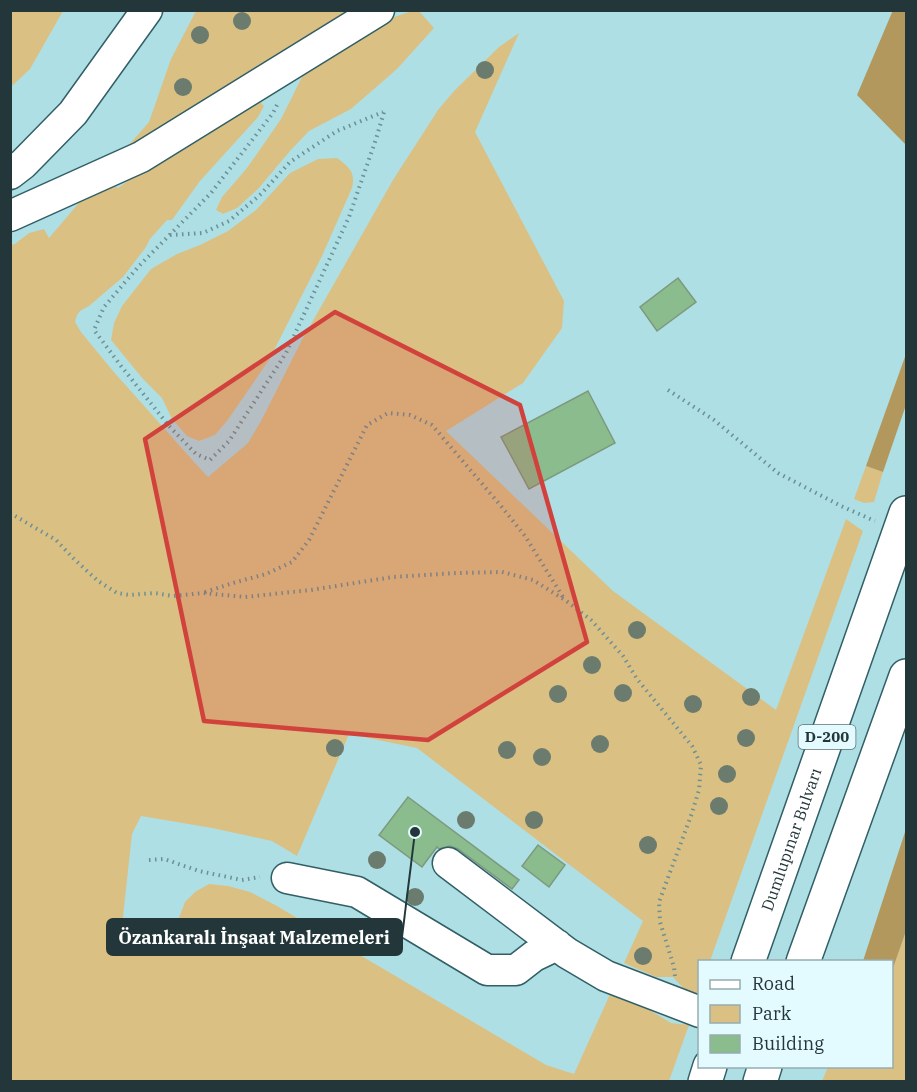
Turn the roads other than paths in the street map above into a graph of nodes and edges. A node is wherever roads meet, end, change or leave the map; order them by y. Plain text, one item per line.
1 (147, 10) edge
2 (379, 10) edge
3 (10, 174) edge
4 (10, 216) edge
5 (903, 523) edge
6 (906, 676) edge
7 (448, 863) dead end
8 (287, 878) road end
9 (557, 945) junction
10 (749, 960) edge
11 (804, 960) edge
12 (688, 1007) edge

1 - 3 street
2 - 4 street
5 - 10 highway, Dumlupınar Bulvarı / D-200
6 - 11 highway, D-200
7 - 9 street
8 - 9 street
9 - 12 street

